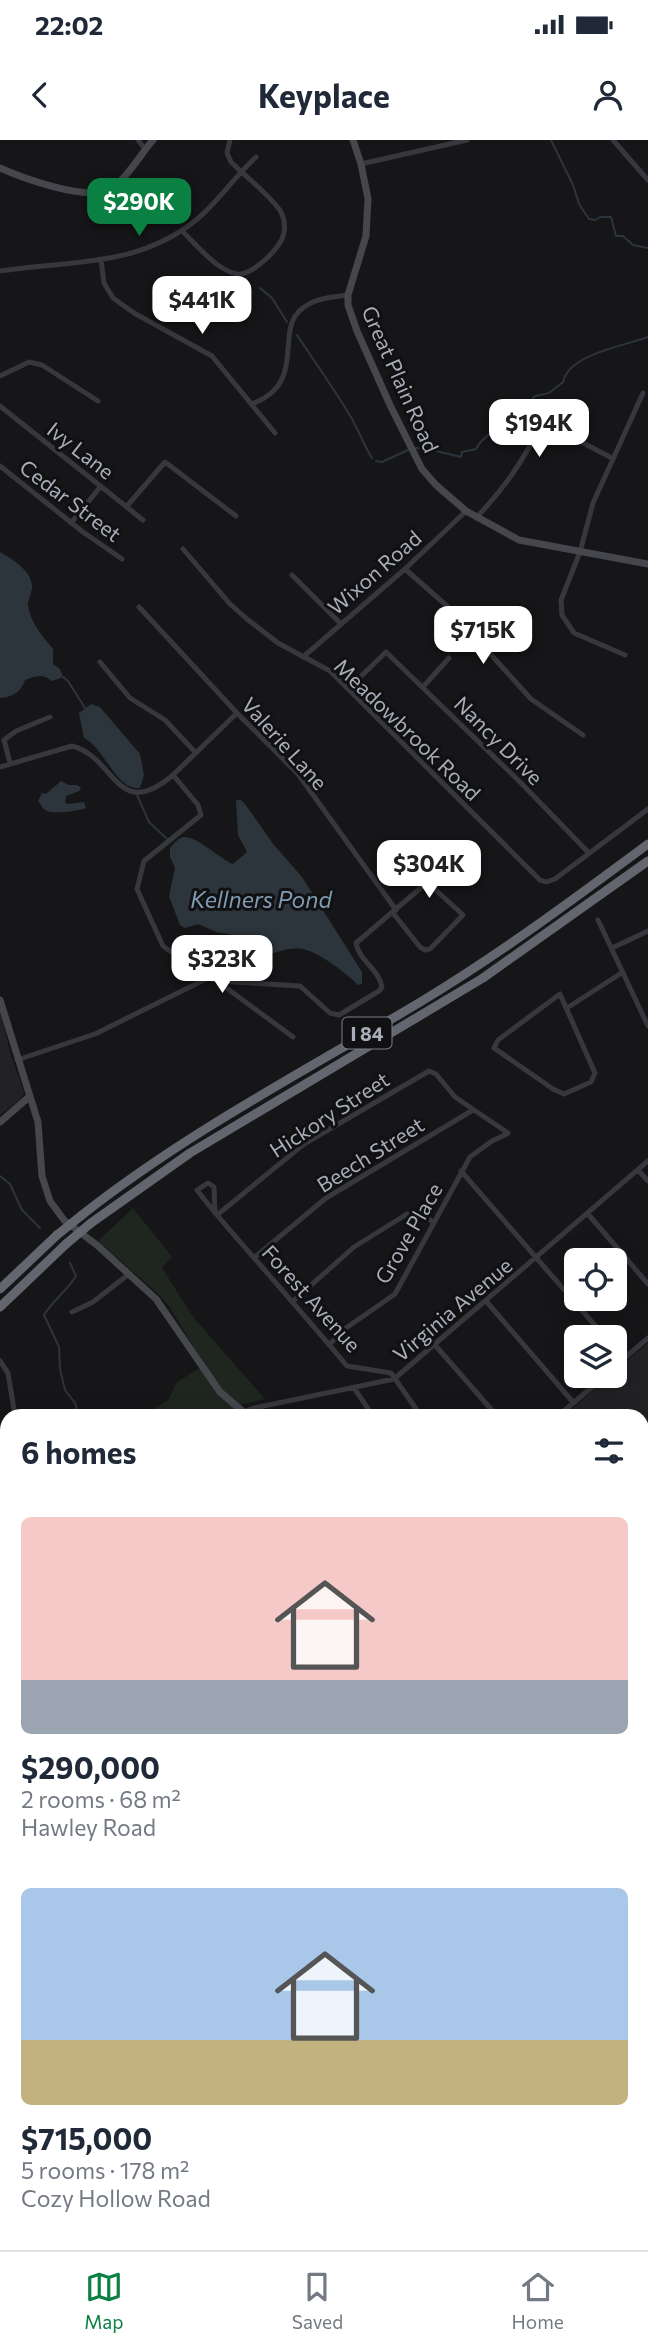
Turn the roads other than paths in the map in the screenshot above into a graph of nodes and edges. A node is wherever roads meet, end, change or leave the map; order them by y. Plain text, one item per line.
1 (138, 140) edge
2 (153, 140) edge
3 (230, 140) edge
4 (353, 140) edge
5 (467, 140) edge
6 (613, 140) edge
7 (145, 149) junction
8 (256, 157) dead end
9 (361, 164) junction
10 (0, 168) edge
11 (240, 172) junction
12 (648, 180) edge
13 (182, 231) junction
14 (101, 260) junction
15 (0, 271) edge
16 (348, 295) junction
17 (0, 376) edge
18 (643, 393) dead end
19 (99, 401) dead end
20 (252, 404) junction
21 (0, 405) edge
22 (275, 433) dead end
23 (612, 458) junction
24 (0, 466) edge
25 (101, 486) junction
26 (127, 506) junction
27 (466, 511) junction
28 (236, 516) dead end
29 (477, 518) junction
30 (144, 520) dead end
31 (71, 523) junction
32 (183, 549) dead end
33 (580, 552) junction
34 (122, 559) dead end
35 (648, 564) edge
36 (405, 569) junction
37 (292, 575) dead end
38 (139, 607) dead end
39 (340, 623) junction
40 (625, 655) dead end
41 (303, 657) junction
42 (449, 658) dead end
43 (100, 662) dead end
44 (424, 687) junction
45 (348, 689) junction
46 (237, 713) junction
47 (50, 717) dead end
48 (583, 735) dead end
49 (196, 753) junction
50 (10, 764) junction
51 (0, 767) edge
52 (173, 775) junction
53 (648, 809) edge
54 (648, 844) edge
55 (588, 852) junction
56 (648, 861) edge
57 (394, 912) junction
58 (598, 920) dead end
59 (648, 931) edge
60 (612, 948) junction
61 (623, 972) junction
62 (208, 978) junction
63 (217, 981) junction
64 (0, 1000) edge
65 (567, 1009) junction
66 (648, 1026) edge
67 (293, 1037) dead end
68 (17, 1060) junction
69 (29, 1097) junction
70 (473, 1110) junction
71 (0, 1122) edge
72 (648, 1161) edge
73 (638, 1170) junction
74 (461, 1171) junction
75 (648, 1181) edge
76 (588, 1213) junction
77 (216, 1214) junction
78 (433, 1222) junction
79 (47, 1244) junction
80 (254, 1258) junction
81 (537, 1258) junction
82 (129, 1274) junction
83 (0, 1280) edge
84 (648, 1284) edge
85 (0, 1289) edge
86 (486, 1301) junction
87 (292, 1303) junction
88 (0, 1309) edge
89 (72, 1312) dead end
90 (595, 1325) edge
91 (648, 1338) edge
92 (329, 1345) junction
93 (435, 1345) junction
94 (627, 1356) edge
95 (0, 1362) edge
96 (394, 1379) junction
97 (354, 1388) junction
98 (590, 1388) edge
99 (573, 1402) junction
100 (14, 1409) edge
101 (238, 1409) edge
102 (252, 1409) edge
103 (368, 1409) edge
104 (416, 1409) edge
105 (491, 1409) edge
106 (566, 1409) edge

1 - 7 street
2 - 7 street
3 - 11 street
4 - 9 street, Great Plain Road
5 - 9 street
6 - 12 street
7 - 10 street
8 - 11 street
9 - 16 street, Great Plain Road
11 - 13 street
11 - 13 street
13 - 14 street
14 - 15 street
14 - 20 street
16 - 20 street
16 - 27 street, Great Plain Road
17 - 19 street
18 - 23 street
20 - 22 street
21 - 25 street, Ivy Lane
23 - 29 street
23 - 33 street
24 - 31 street, Cedar Street
25 - 26 street, Ivy Lane
25 - 31 street
26 - 28 street
26 - 30 street, Ivy Lane
27 - 29 street, Great Plain Road
27 - 36 street, Wixon Road
29 - 33 street, Great Plain Road
31 - 34 street, Cedar Street
32 - 41 street, Meadowbrook Road
33 - 35 street, Great Plain Road
33 - 40 street
36 - 39 street, Wixon Road
36 - 48 street
37 - 39 street
38 - 46 street, Valerie Lane
39 - 41 street, Wixon Road
41 - 45 street, Meadowbrook Road
42 - 44 street
43 - 49 street
44 - 45 street, Nancy Drive
44 - 55 street, Nancy Drive
45 - 55 street, Meadowbrook Road
46 - 49 street
46 - 57 street, Valerie Lane
47 - 50 street
49 - 52 street
50 - 51 street
50 - 52 street
52 - 62 street
53 - 55 street
54 - 79 highway, I 84, bridge
56 - 88 highway, I 84, bridge
57 - 57 street, Valerie Lane
57 - 63 street
58 - 60 street
59 - 60 street
60 - 61 street
61 - 65 street
61 - 66 street
62 - 63 street
62 - 68 street
63 - 67 street
64 - 68 street
65 - 65 street
68 - 69 street
69 - 71 street
69 - 82 street
70 - 74 street, Grove Place
70 - 77 street, Hickory Street
70 - 80 street, Beech Street
72 - 73 street, Virginia Avenue
73 - 75 street
73 - 76 street, Virginia Avenue
74 - 78 street, Grove Place
74 - 81 street
76 - 81 street, Virginia Avenue
76 - 84 street
77 - 77 street, Forest Avenue
77 - 80 street, Forest Avenue
78 - 87 street
78 - 92 street, Grove Place
79 - 83 highway
79 - 85 highway, I 84
80 - 87 street, Forest Avenue
81 - 86 street, Virginia Avenue
81 - 90 street
82 - 89 street
82 - 101 street
86 - 93 street, Virginia Avenue
86 - 99 street
87 - 92 street, Forest Avenue
91 - 94 street
92 - 96 street, Forest Avenue
93 - 96 street, Virginia Avenue
93 - 105 street
95 - 100 street
96 - 97 street, Virginia Avenue
96 - 104 street
97 - 102 street, Virginia Avenue
97 - 103 street
98 - 99 street
99 - 106 street

